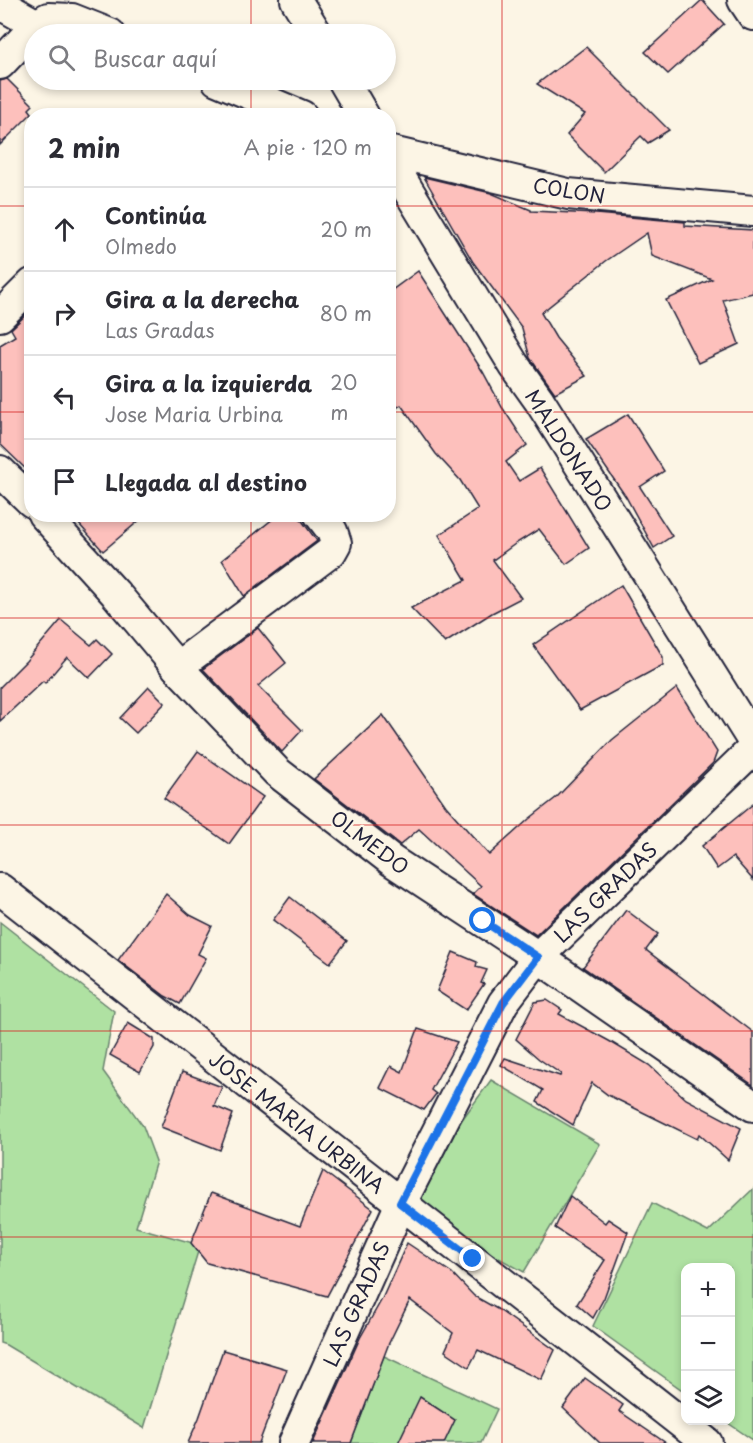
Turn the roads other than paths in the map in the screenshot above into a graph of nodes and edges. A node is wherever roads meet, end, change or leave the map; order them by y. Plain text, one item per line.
1 (296, 0) edge
2 (743, 0) edge
3 (0, 4) edge
4 (753, 15) edge
5 (42, 22) joint
6 (85, 24) edge
7 (311, 24) edge
8 (24, 40) edge
9 (0, 64) edge
10 (241, 90) edge
11 (349, 90) edge
12 (283, 108) edge
13 (359, 108) edge
14 (396, 153) edge
15 (396, 170) edge
16 (753, 211) edge
17 (24, 292) edge
18 (0, 316) edge
19 (0, 471) edge
20 (24, 494) edge
21 (50, 522) edge
22 (326, 523) edge
23 (177, 667) junction
24 (753, 741) edge
25 (753, 749) edge
26 (0, 889) edge
27 (538, 957) junction
28 (753, 1106) edge
29 (400, 1203) junction
30 (294, 1443) edge
31 (707, 1443) edge

1 - 7 street
2 - 4 street
3 - 5 street
5 - 6 street
8 - 9 street
10 - 12 street
11 - 13 street
14 - 16 street, COLON
15 - 24 street, MALDONADO
17 - 18 street
19 - 20 street
21 - 23 street, OLMEDO
22 - 23 street
23 - 27 street, OLMEDO
25 - 27 street, LAS GRADAS
26 - 29 street, JOSE MARIA URBINA
27 - 28 street, OLMEDO
27 - 29 street, LAS GRADAS
29 - 30 street, LAS GRADAS
29 - 31 street, JOSE MARIA URBINA

